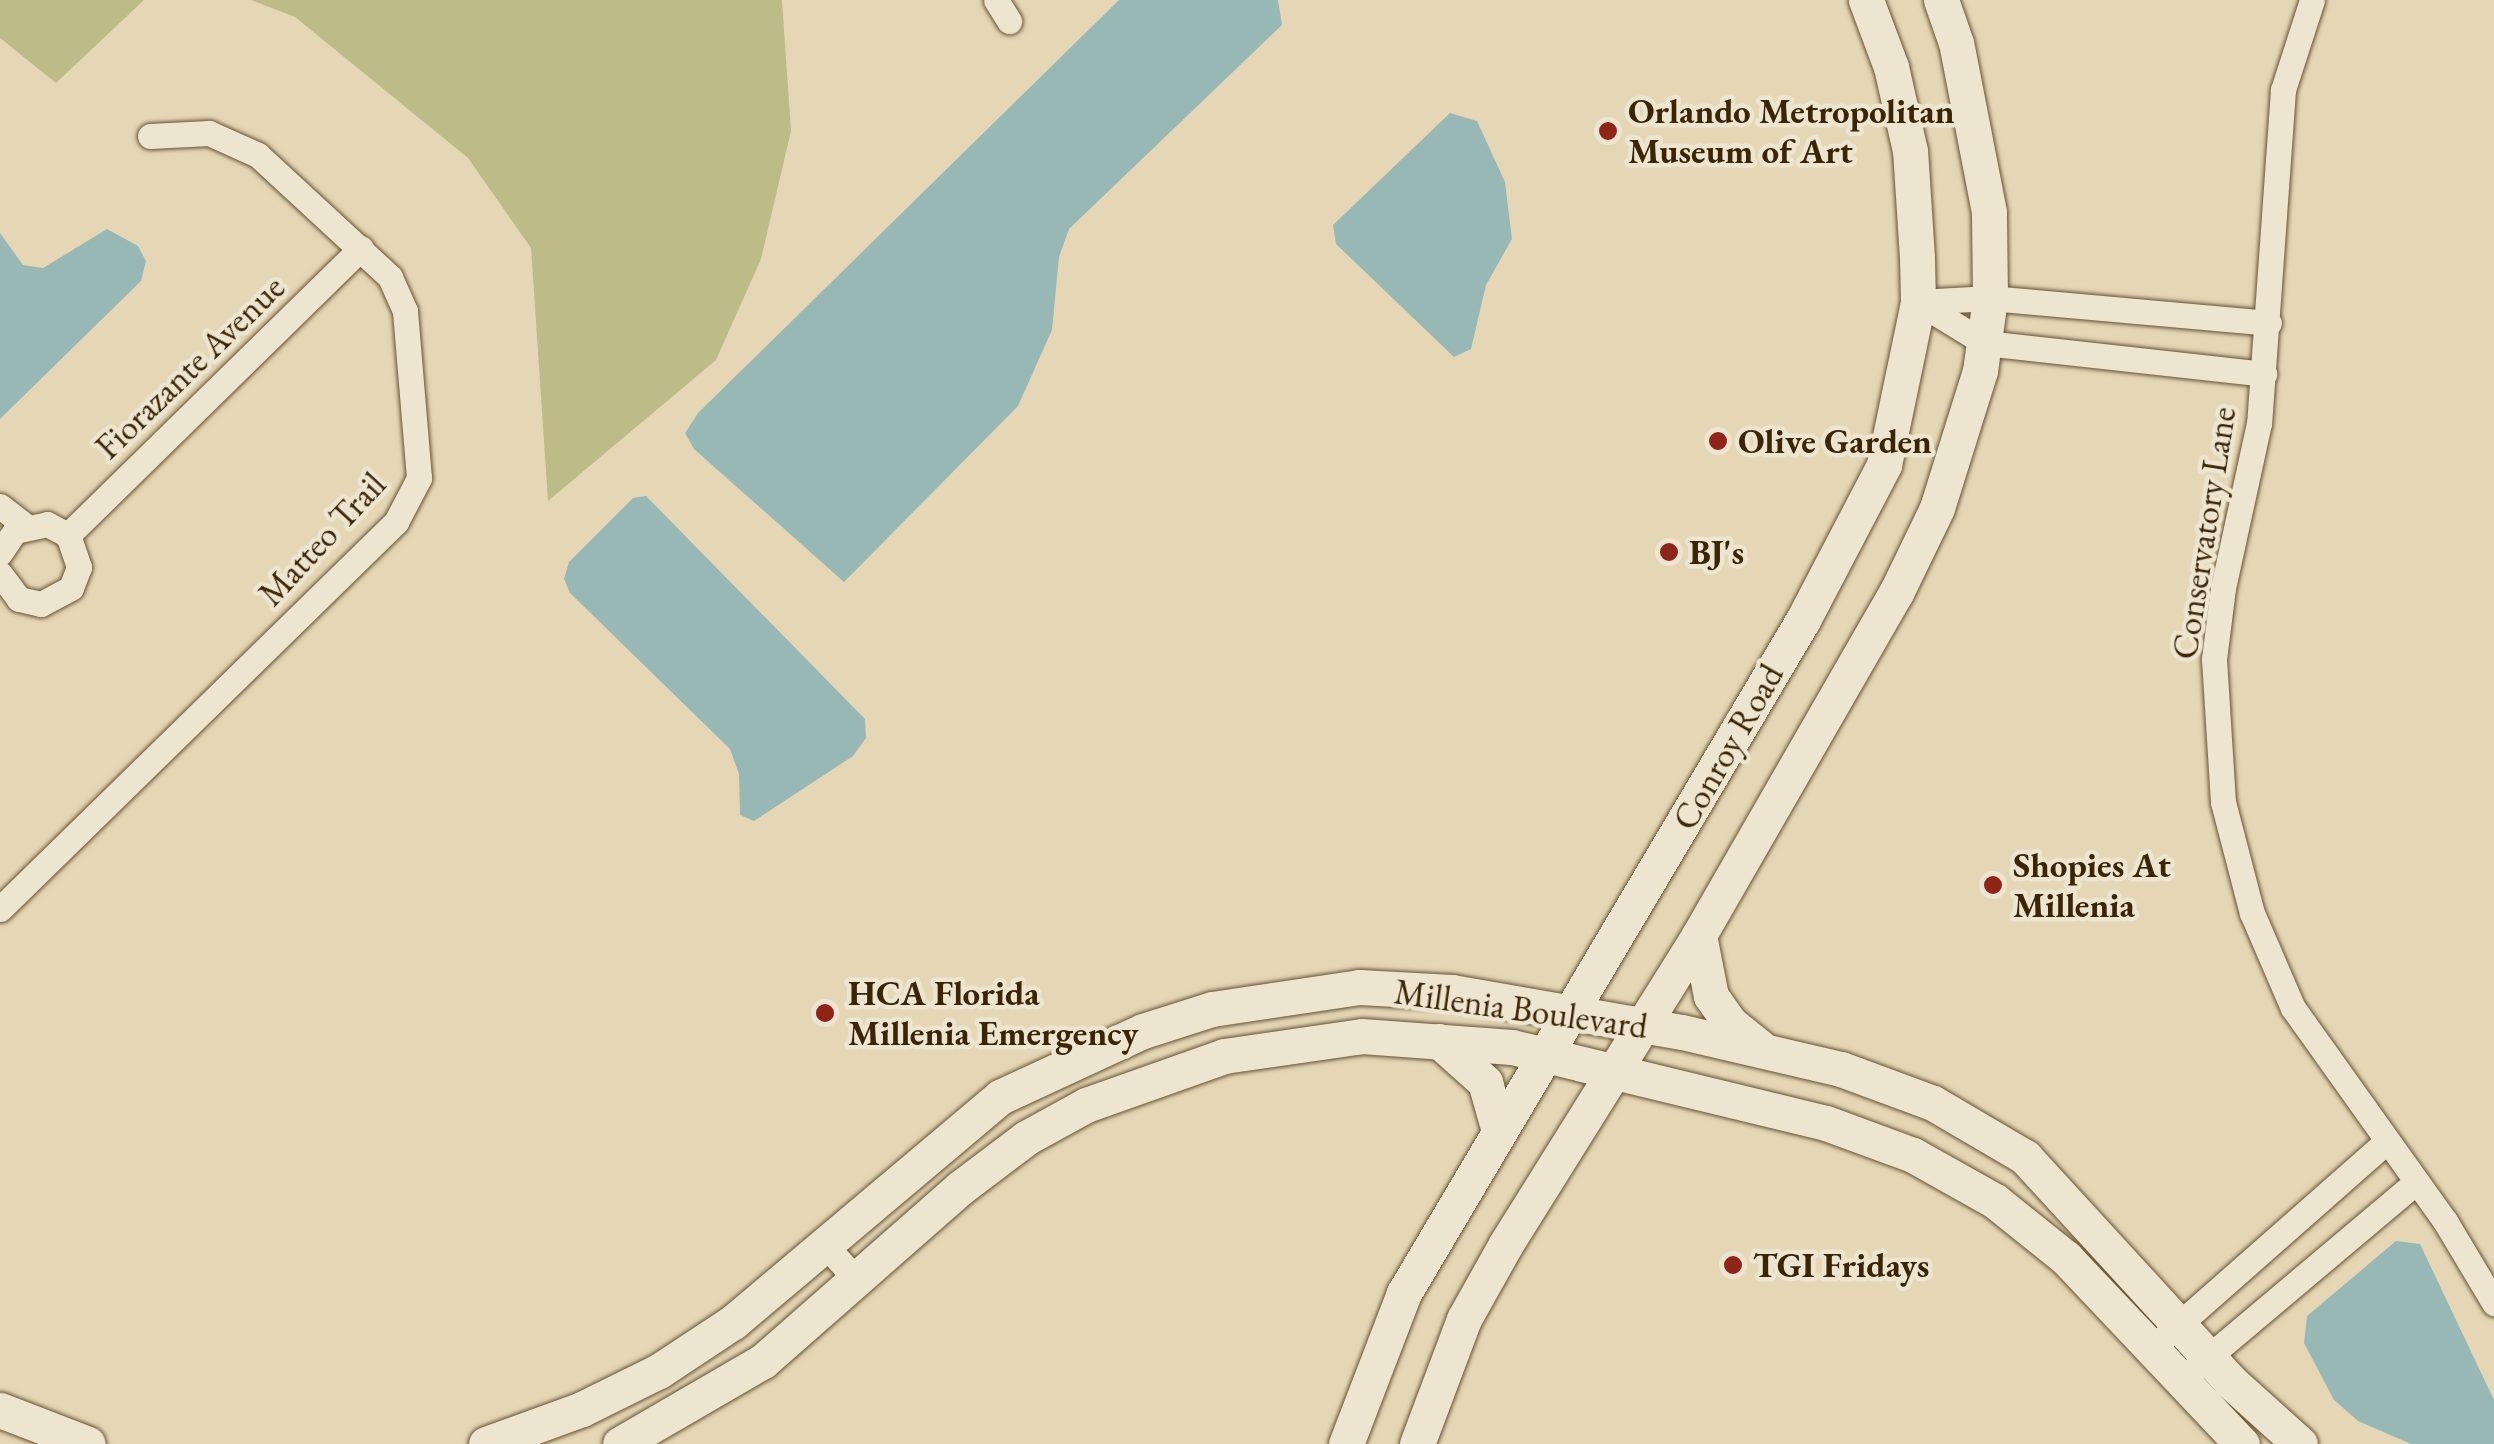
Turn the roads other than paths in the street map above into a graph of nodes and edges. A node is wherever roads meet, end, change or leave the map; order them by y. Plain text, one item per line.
1 (1866, 0) edge
2 (1940, 0) edge
3 (2312, 0) edge
4 (150, 136) dead end
5 (361, 248) junction
6 (1990, 298) junction
7 (1918, 302) junction
8 (2269, 324) junction
9 (1985, 344) junction
10 (2264, 374) junction
11 (0, 506) edge
12 (24, 525) junction
13 (68, 535) junction
14 (0, 549) edge
15 (3, 589) edge
16 (0, 909) edge
17 (1699, 935) junction
18 (1572, 1012) junction
19 (1644, 1025) junction
20 (1439, 1040) junction
21 (1766, 1052) junction
22 (1546, 1055) junction
23 (1615, 1070) junction
24 (1499, 1131) junction
25 (2386, 1142) junction
26 (2416, 1182) junction
27 (854, 1217) junction
28 (824, 1244) junction
29 (886, 1252) junction
30 (856, 1279) junction
31 (2494, 1303) edge
32 (2179, 1322) junction
33 (2151, 1349) junction
34 (2208, 1357) junction
35 (2180, 1380) junction
36 (0, 1410) edge
37 (88, 1444) edge
38 (486, 1444) edge
39 (620, 1444) edge
40 (1346, 1444) edge
41 (1417, 1444) edge
42 (2242, 1444) edge
43 (2300, 1444) edge

1 - 7 street, Conroy Road
2 - 6 street, Conroy Road
3 - 8 street, Conservatory Lane
4 - 5 street, Matteo Trail
5 - 13 street, Fiorazante Avenue
5 - 16 street, Matteo Trail
6 - 7 street
6 - 8 street
6 - 9 street, Conroy Road
7 - 9 street
7 - 18 street, Conroy Road
8 - 10 street, Conservatory Lane
9 - 10 street
9 - 17 street, Conroy Road
10 - 25 street, Conservatory Lane
11 - 12 street
12 - 13 street
12 - 14 street
13 - 15 street
17 - 19 street, Conroy Road
17 - 21 street
18 - 19 street, Millenia Boulevard
18 - 22 street, Conroy Road
18 - 27 street, Millenia Boulevard
19 - 21 street, Millenia Boulevard
19 - 23 street, Conroy Road
20 - 22 street, Millenia Boulevard
20 - 24 street
20 - 29 street, Millenia Boulevard
21 - 32 street, Millenia Boulevard
22 - 23 street, Millenia Boulevard
22 - 24 street, Conroy Road
23 - 33 street, Millenia Boulevard
23 - 41 street, Conroy Road
24 - 40 street, Conroy Road
25 - 26 street, Conservatory Lane
25 - 32 street
26 - 31 street, Conservatory Lane
26 - 34 street
27 - 28 street, Millenia Boulevard
27 - 29 street
28 - 30 street
28 - 38 street, Millenia Boulevard
29 - 30 street, Millenia Boulevard
30 - 39 street, Millenia Boulevard
32 - 33 street
32 - 34 street, Millenia Boulevard
33 - 35 street, Millenia Boulevard
34 - 35 street
34 - 43 street, Millenia Boulevard
35 - 42 street, Millenia Boulevard
36 - 37 street

